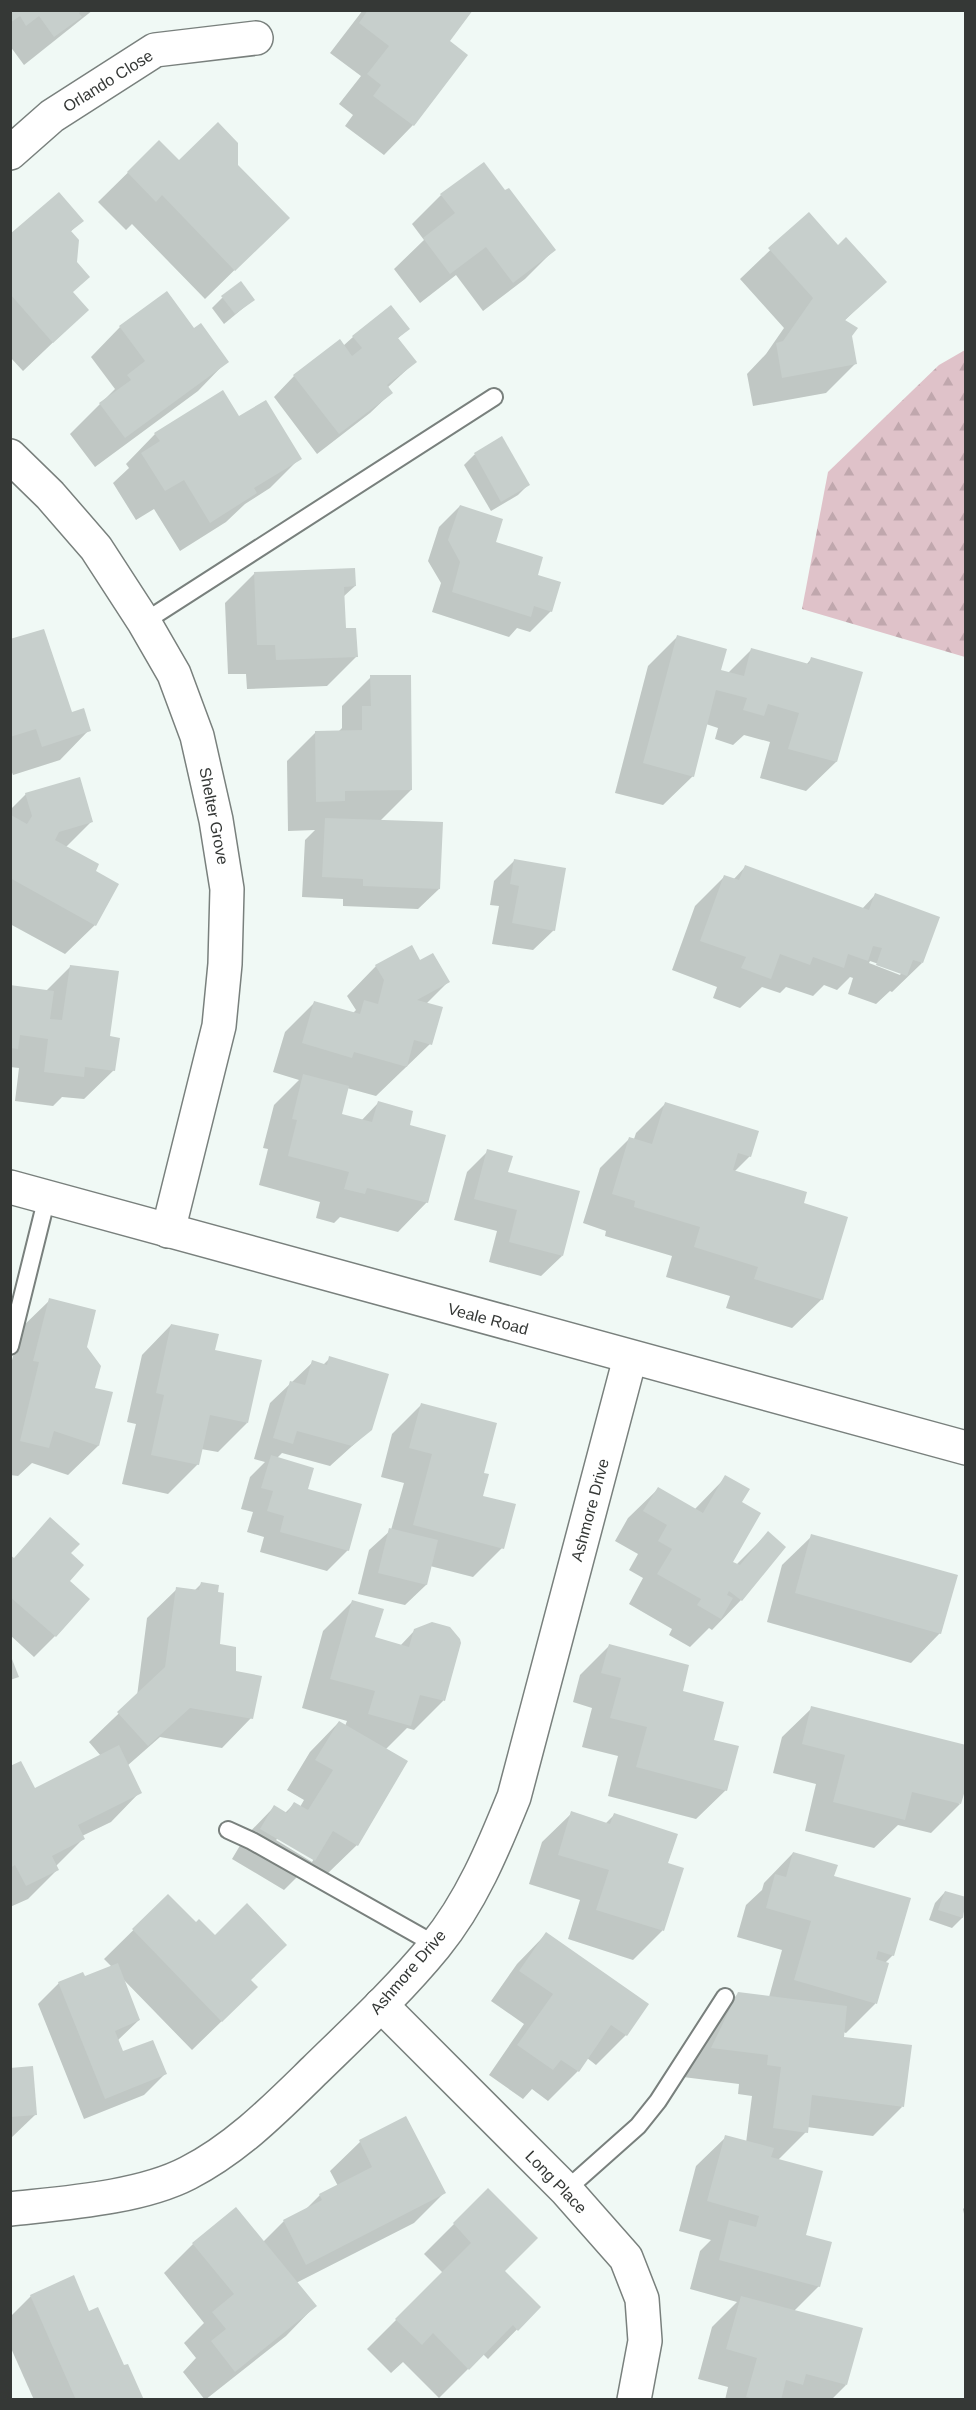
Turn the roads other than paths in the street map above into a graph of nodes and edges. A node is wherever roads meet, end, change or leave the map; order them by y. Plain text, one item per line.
1 (256, 39) dead end
2 (10, 153) edge
3 (494, 397) dead end
4 (10, 456) edge
5 (144, 622) junction
6 (10, 1187) edge
7 (47, 1197) junction
8 (168, 1231) junction
9 (10, 1346) edge
10 (630, 1358) junction
11 (966, 1448) edge
12 (228, 1830) dead end
13 (436, 1945) junction
14 (725, 1997) dead end
15 (381, 2005) junction
16 (566, 2190) junction
17 (10, 2209) edge
18 (634, 2400) edge

1 - 2 street, Orlando Close
3 - 5 lane
4 - 5 street, Shelter Grove
5 - 8 street, Shelter Grove
6 - 7 street, Veale Road
7 - 8 street, Veale Road
7 - 9 lane
8 - 10 street, Veale Road
10 - 11 street, Veale Road
10 - 13 street, Ashmore Drive
12 - 13 lane
13 - 15 street, Ashmore Drive
14 - 16 lane
15 - 16 street, Long Place
15 - 17 street, Ashmore Drive
16 - 18 street, Long Place

